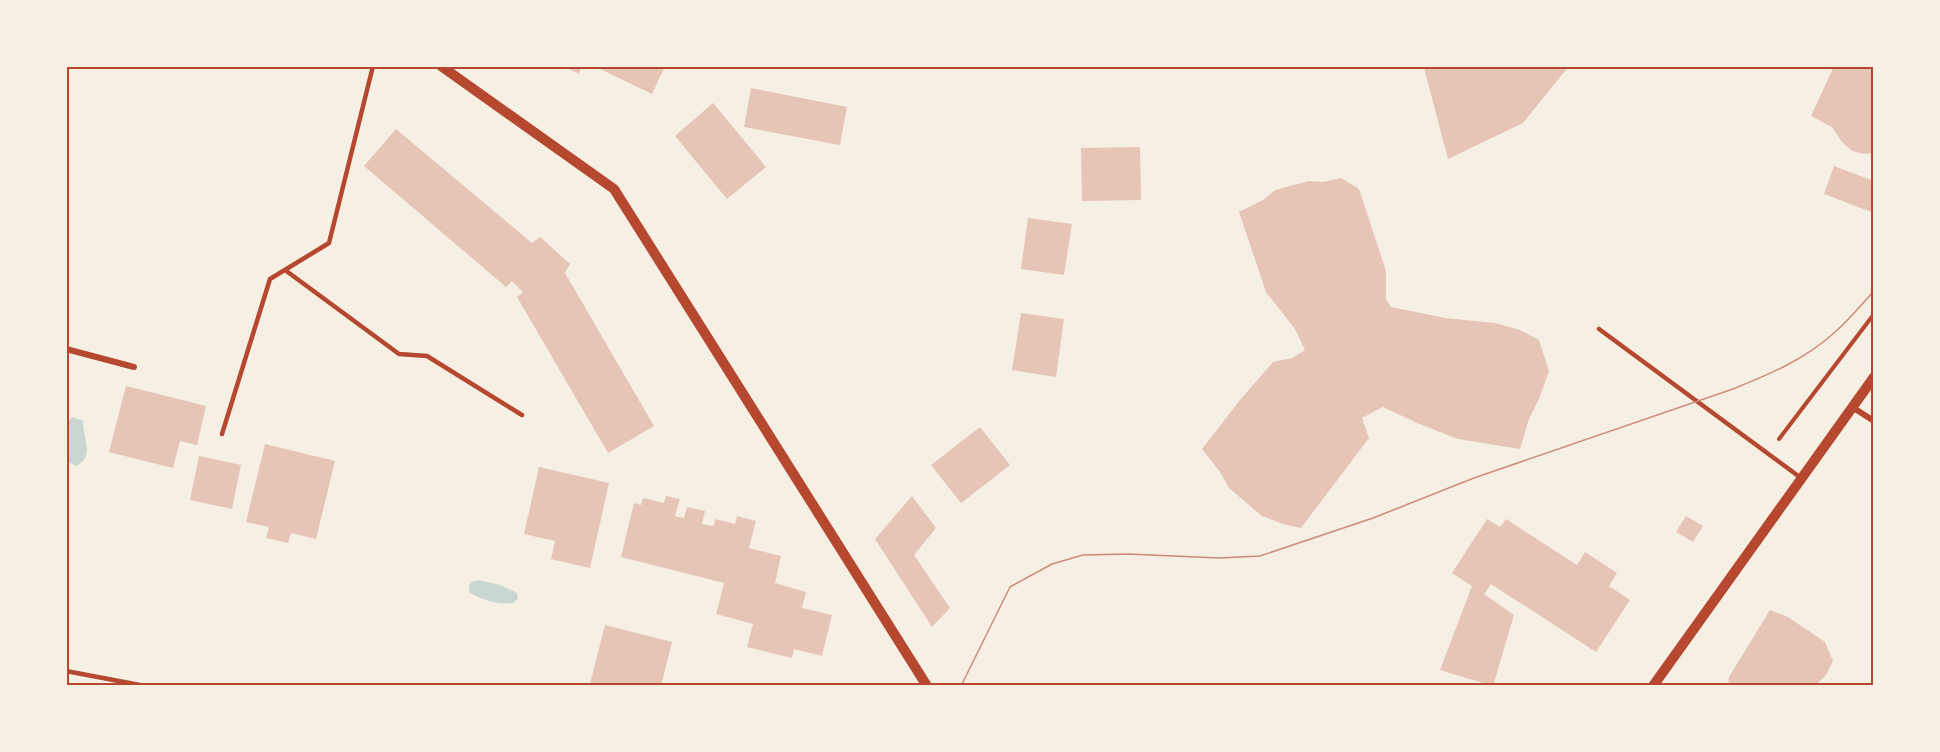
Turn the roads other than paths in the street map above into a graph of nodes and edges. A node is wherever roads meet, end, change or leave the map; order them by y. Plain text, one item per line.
1 (374, 66) edge
2 (441, 66) edge
3 (285, 270) junction
4 (1599, 330) dead end
5 (66, 349) edge
6 (135, 367) dead end
7 (1874, 377) edge
8 (1852, 407) junction
9 (522, 415) dead end
10 (1874, 422) edge
11 (222, 434) dead end
12 (1801, 478) junction
13 (66, 671) edge
14 (146, 686) edge
15 (927, 686) edge
16 (1653, 686) edge

1 - 3 lane
2 - 15 street
3 - 9 lane
3 - 11 lane
4 - 12 lane
5 - 6 street
7 - 8 street
8 - 10 street
8 - 12 street
12 - 16 street
13 - 14 lane

